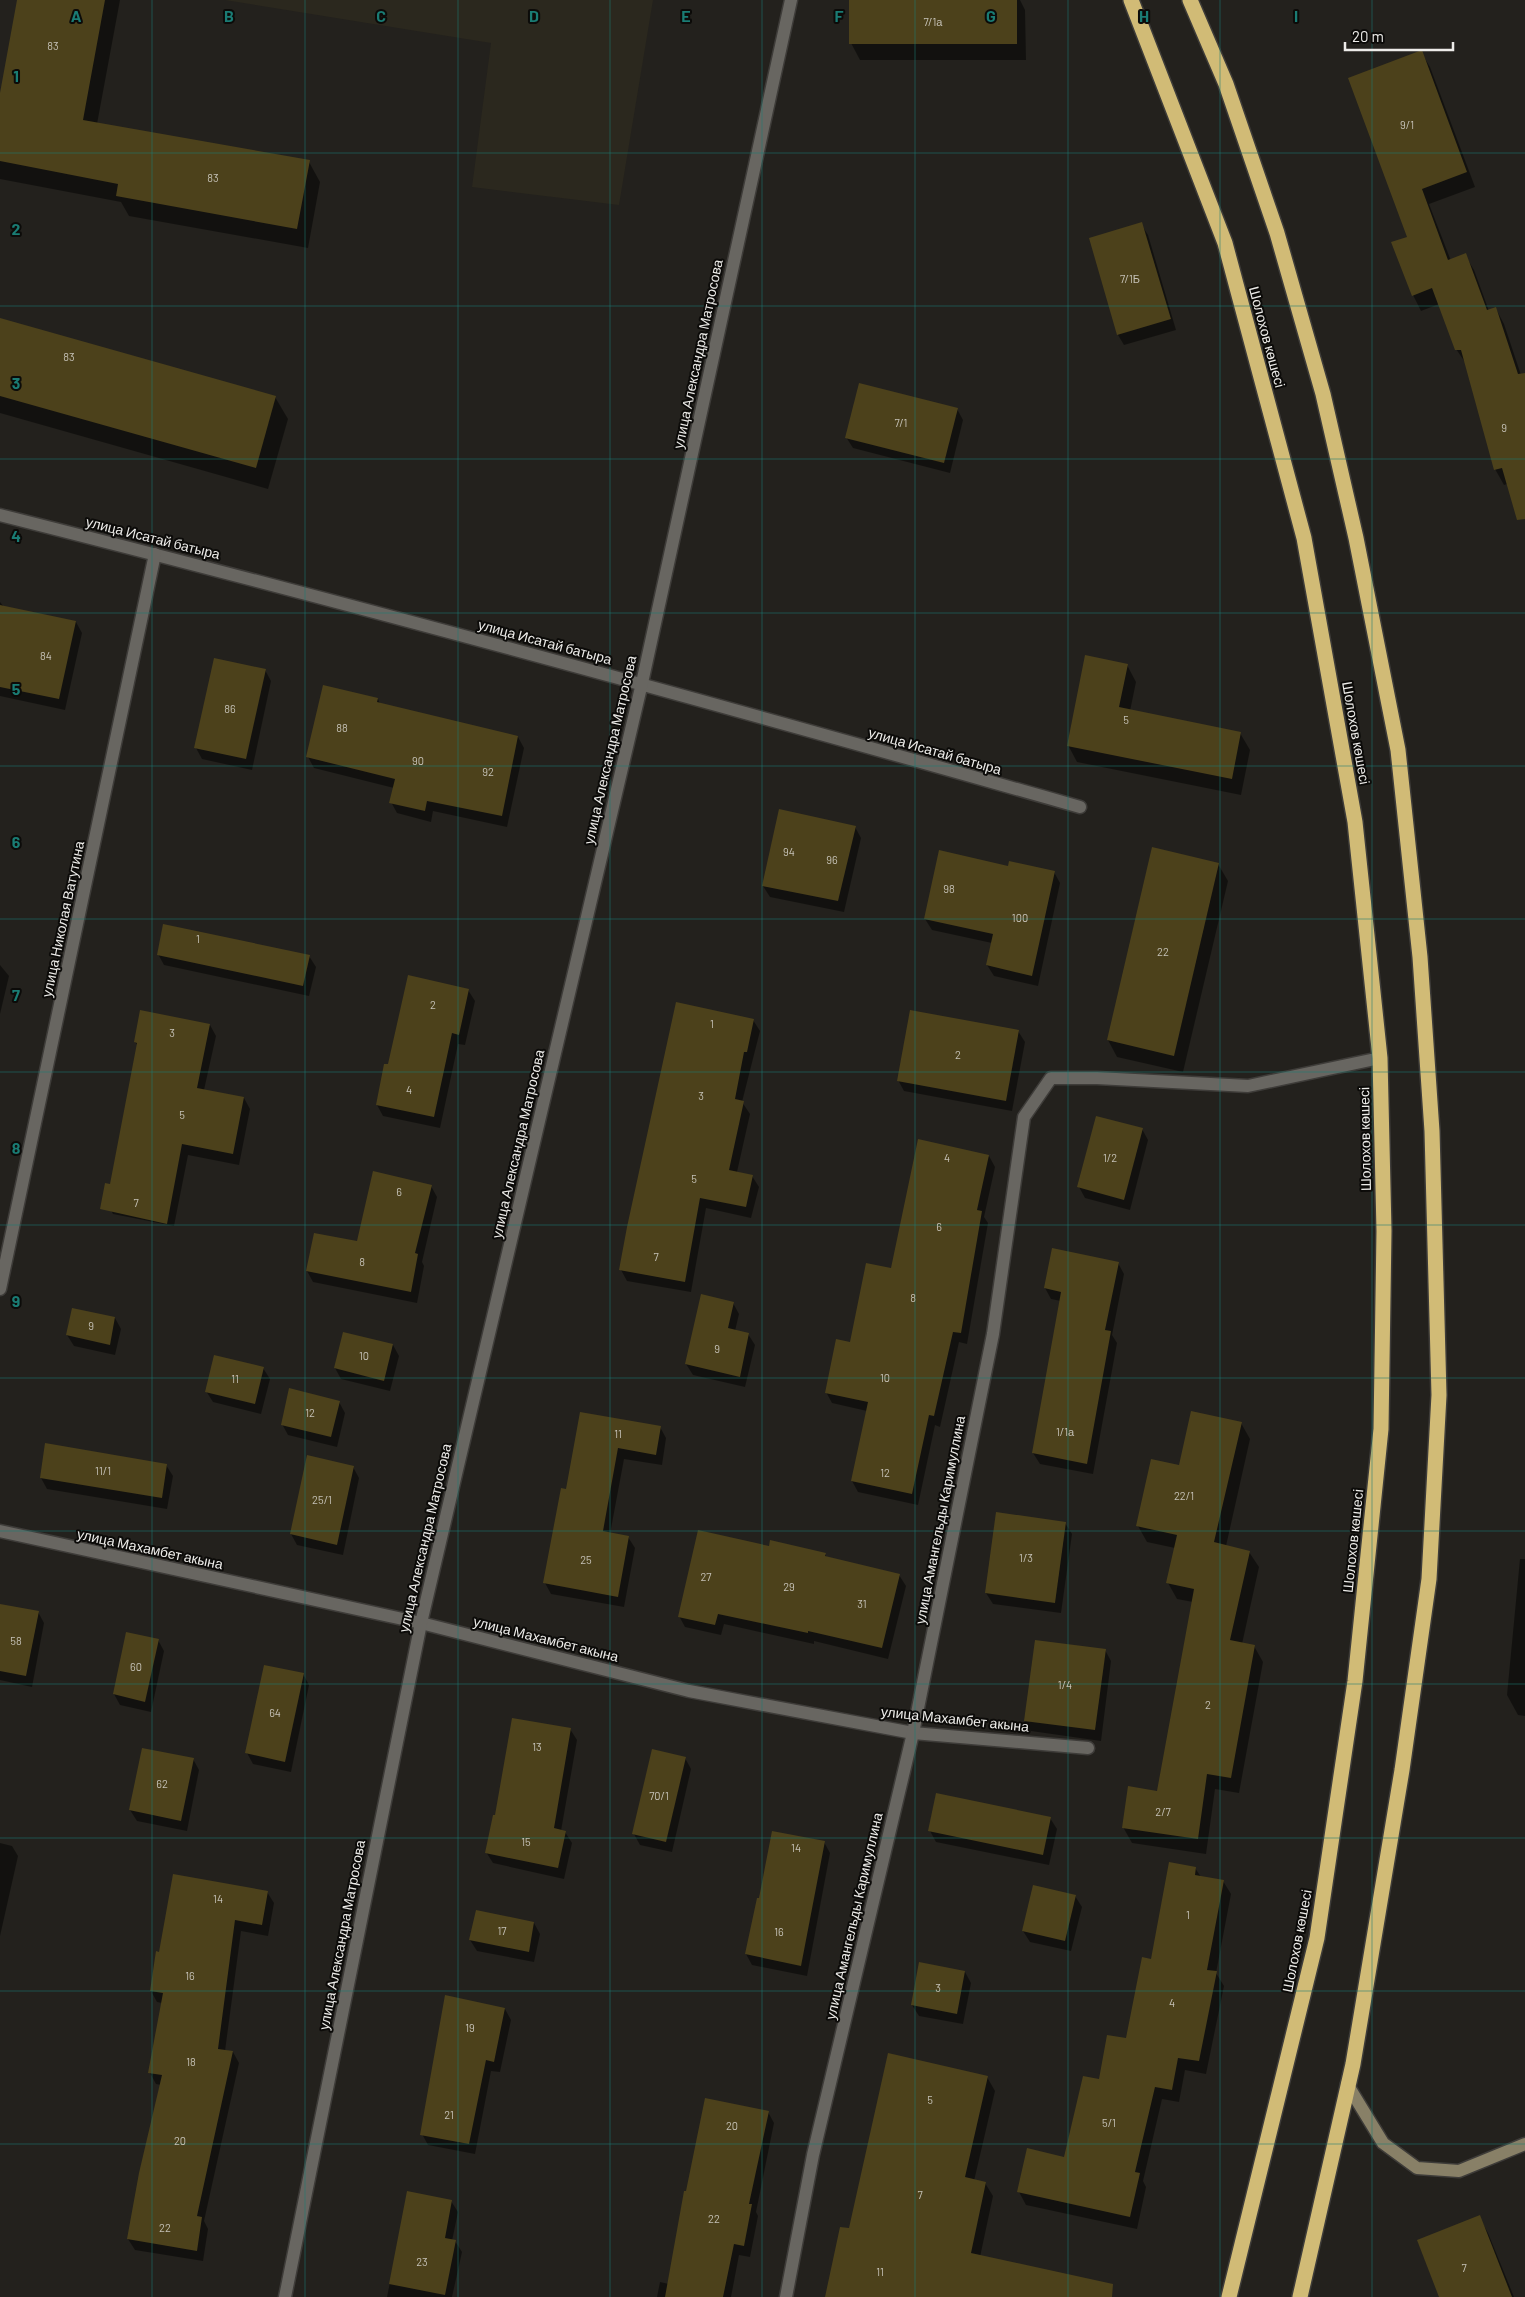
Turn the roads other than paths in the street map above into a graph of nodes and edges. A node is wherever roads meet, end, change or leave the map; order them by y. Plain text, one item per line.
1 (791, 0) edge
2 (1131, 0) edge
3 (1190, 0) edge
4 (0, 515) edge
5 (156, 554) junction
6 (642, 683) junction
7 (1080, 807) dead end
8 (1380, 1058) junction
9 (0, 1289) edge
10 (0, 1531) edge
11 (421, 1623) junction
12 (913, 1733) junction
13 (1088, 1748) dead end
14 (1347, 2084) junction
15 (1525, 2144) edge
16 (285, 2297) edge
17 (786, 2297) edge
18 (1229, 2297) edge
19 (1300, 2297) edge

1 - 6 street, улица Александра Матросова
2 - 8 highway, Шолохов көшесі
3 - 14 highway
4 - 5 street, улица Исатай батыра
5 - 6 street, улица Исатай батыра
5 - 9 street, улица Николая Ватутина
6 - 7 street, улица Исатай батыра
6 - 11 street, улица Александра Матросова
8 - 12 street, улица Амангельды Каримуллина
8 - 18 highway, Шолохов көшесі
10 - 11 street, улица Махамбет акына
11 - 12 street, улица Махамбет акына
11 - 16 street, улица Александра Матросова
12 - 13 street, улица Махамбет акына
12 - 17 street, улица Амангельды Каримуллина
14 - 15 street
14 - 19 highway

